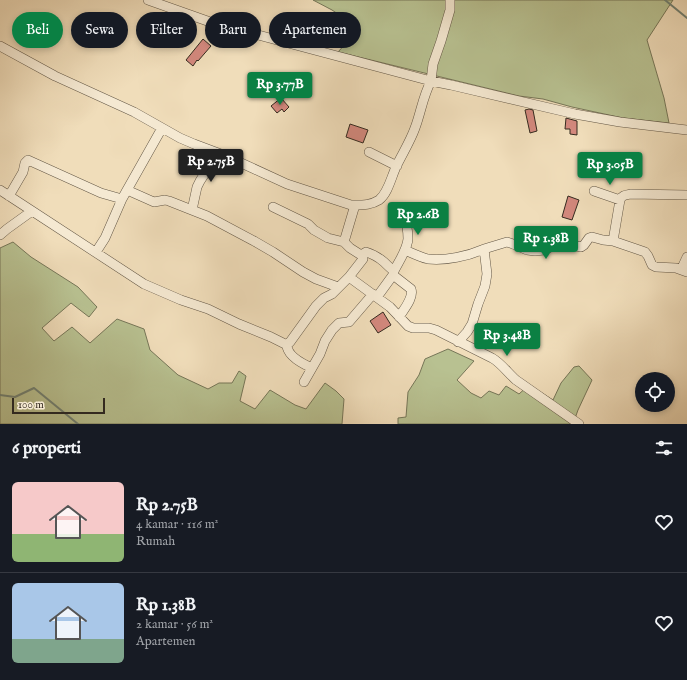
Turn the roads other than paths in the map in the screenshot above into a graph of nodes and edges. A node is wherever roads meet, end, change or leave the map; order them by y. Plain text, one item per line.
1 (148, 0) edge
2 (450, 0) edge
3 (0, 46) edge
4 (431, 81) junction
5 (162, 128) junction
6 (687, 130) edge
7 (214, 152) junction
8 (369, 152) dead end
9 (396, 166) junction
10 (0, 190) edge
11 (128, 190) junction
12 (594, 191) dead end
13 (687, 195) edge
14 (9, 196) junction
15 (122, 199) junction
16 (620, 200) junction
17 (355, 205) junction
18 (273, 207) dead end
19 (192, 210) junction
20 (32, 211) junction
21 (397, 211) dead end
22 (0, 235) edge
23 (613, 241) junction
24 (344, 242) junction
25 (484, 249) junction
26 (405, 250) junction
27 (96, 252) junction
28 (361, 255) junction
29 (687, 257) edge
30 (684, 271) edge
31 (394, 273) junction
32 (349, 277) junction
33 (338, 287) junction
34 (375, 295) junction
35 (398, 317) junction
36 (458, 342) junction
37 (287, 345) junction
38 (312, 368) junction
39 (304, 382) dead end
40 (579, 424) edge

1 - 4 street
2 - 4 street
3 - 5 street
4 - 6 street
4 - 9 street
5 - 7 street
5 - 11 street
7 - 17 street
7 - 19 street
8 - 9 street
9 - 17 street
10 - 14 street
11 - 15 street
11 - 19 street
12 - 16 street
13 - 16 street
14 - 15 street
14 - 20 street
15 - 27 street
16 - 23 street
17 - 24 street
18 - 24 street
19 - 33 street
20 - 22 street
20 - 27 street
21 - 26 street
23 - 25 street
23 - 30 street
24 - 28 street
25 - 26 street
25 - 36 street
26 - 31 street
27 - 37 street
28 - 31 street
28 - 32 street
29 - 30 street
31 - 34 street
31 - 35 street
32 - 33 street
32 - 34 street
33 - 37 street
34 - 35 street
34 - 38 street
35 - 36 street
36 - 40 street
37 - 38 street
38 - 39 street

